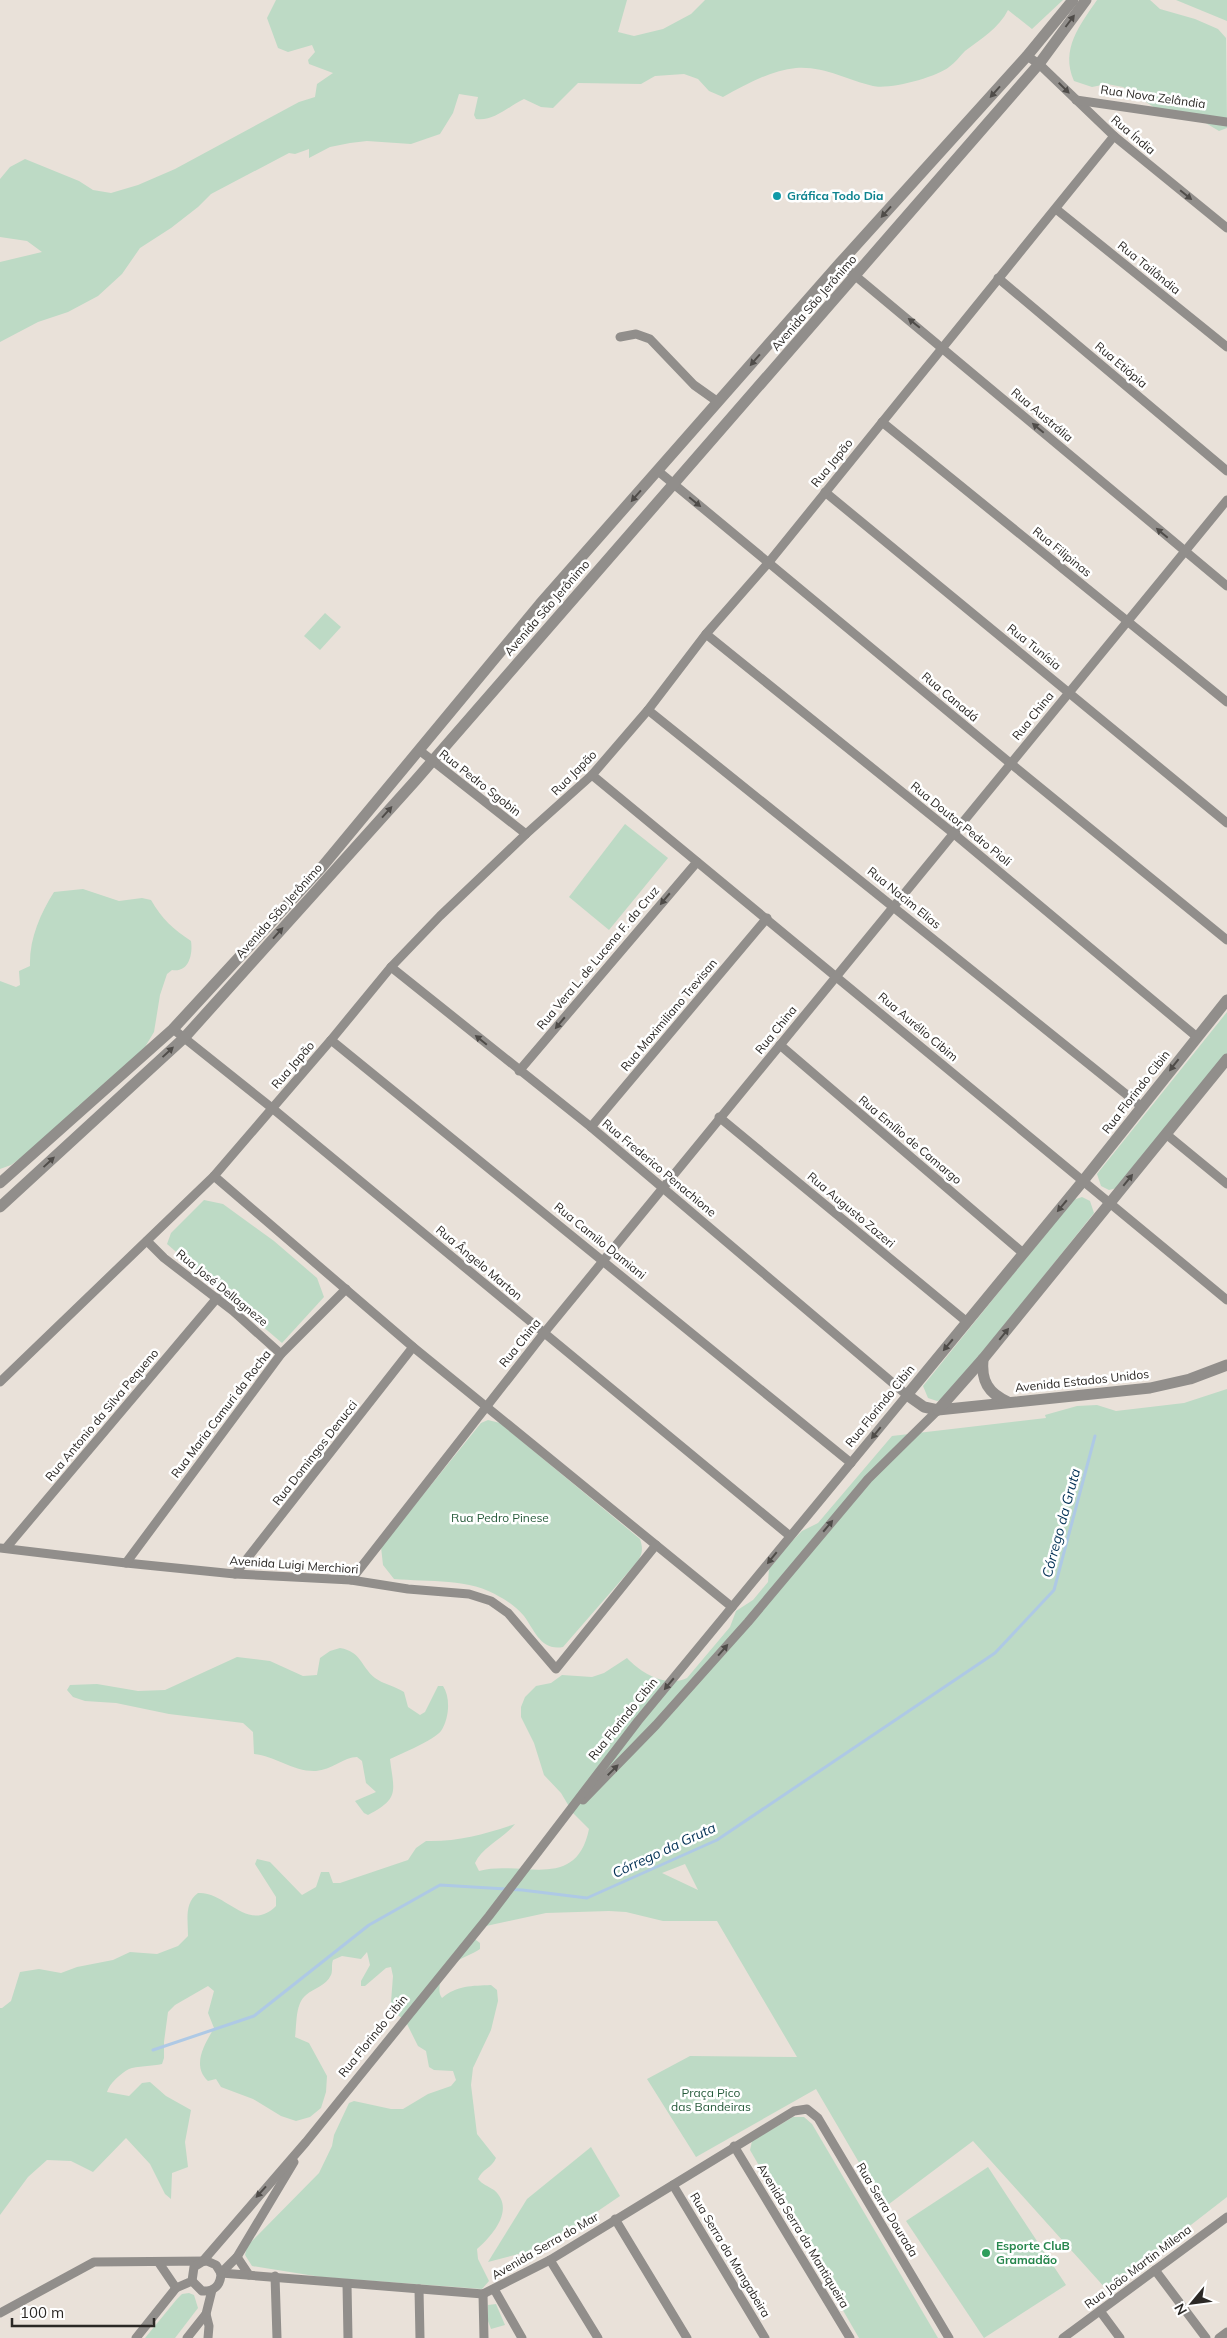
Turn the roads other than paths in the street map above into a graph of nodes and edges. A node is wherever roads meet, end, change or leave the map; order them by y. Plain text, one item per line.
1 (1072, 0) edge
2 (1086, 0) edge
3 (1027, 56) junction
4 (1039, 64) junction
5 (1076, 100) junction
6 (1227, 122) edge
7 (1114, 136) junction
8 (1056, 209) junction
9 (1227, 228) edge
10 (840, 263) junction
11 (856, 276) junction
12 (998, 278) junction
13 (620, 336) dead end
14 (942, 346) junction
15 (1227, 347) edge
16 (718, 402) junction
17 (882, 422) junction
18 (1227, 470) edge
19 (658, 471) junction
20 (674, 484) junction
21 (825, 492) junction
22 (1227, 500) edge
23 (1184, 551) junction
24 (769, 562) junction
25 (1227, 586) edge
26 (1128, 620) junction
27 (706, 634) junction
28 (1069, 692) junction
29 (1227, 702) edge
30 (648, 710) junction
31 (419, 750) junction
32 (431, 762) junction
33 (1010, 764) junction
34 (592, 775) junction
35 (1227, 823) edge
36 (953, 833) junction
37 (526, 834) junction
38 (696, 862) junction
39 (893, 905) junction
40 (767, 918) junction
41 (1227, 940) edge
42 (391, 967) junction
43 (836, 975) junction
44 (1227, 1000) edge
45 (173, 1029) junction
46 (1196, 1037) junction
47 (184, 1038) junction
48 (331, 1040) junction
49 (780, 1046) junction
50 (1227, 1060) edge
51 (519, 1071) junction
52 (1142, 1107) junction
53 (272, 1108) junction
54 (719, 1117) junction
55 (591, 1127) junction
56 (1166, 1134) junction
57 (14, 1171) junction
58 (214, 1176) junction
59 (1083, 1181) junction
60 (26, 1182) junction
61 (0, 1183) edge
62 (1227, 1184) edge
63 (662, 1188) junction
64 (1110, 1203) junction
65 (0, 1207) edge
66 (147, 1241) junction
67 (1024, 1253) junction
68 (604, 1260) junction
69 (346, 1289) junction
70 (216, 1298) junction
71 (1227, 1300) edge
72 (967, 1322) junction
73 (544, 1333) junction
74 (413, 1348) junction
75 (281, 1354) junction
76 (983, 1359) junction
77 (1227, 1365) edge
78 (2, 1377) edge
79 (906, 1395) junction
80 (1009, 1403) junction
81 (486, 1405) junction
82 (938, 1410) junction
83 (851, 1463) junction
84 (790, 1536) junction
85 (656, 1545) junction
86 (3, 1548) edge
87 (126, 1563) junction
88 (235, 1574) junction
89 (351, 1580) junction
90 (732, 1607) junction
91 (554, 1829) junction
92 (794, 2111) joint
93 (306, 2142) junction
94 (734, 2146) junction
95 (673, 2184) junction
96 (1227, 2217) edge
97 (615, 2219) junction
98 (237, 2257) junction
99 (550, 2260) junction
100 (202, 2262) junction
101 (159, 2263) junction
102 (1155, 2270) junction
103 (221, 2273) junction
104 (249, 2275) junction
105 (192, 2276) junction
106 (276, 2276) junction
107 (347, 2284) junction
108 (176, 2288) junction
109 (419, 2289) junction
110 (212, 2290) junction
111 (494, 2290) junction
112 (483, 2294) junction
113 (1100, 2311) junction
114 (0, 2313) edge
115 (206, 2314) junction
116 (194, 2330) junction
117 (1227, 2332) edge
118 (136, 2338) edge
119 (187, 2338) edge
120 (203, 2338) edge
121 (208, 2338) edge
122 (277, 2338) edge
123 (348, 2338) edge
124 (420, 2338) edge
125 (484, 2338) edge
126 (522, 2338) edge
127 (598, 2338) edge
128 (687, 2338) edge
129 (765, 2338) edge
130 (850, 2338) edge
131 (950, 2338) edge
132 (1063, 2338) edge
133 (1120, 2338) edge
134 (1206, 2338) edge
135 (1219, 2338) edge

1 - 3 street, Avenida São Jerônimo
4 -> 2 street, Avenida São Jerônimo
3 - 4 street, Rua Índia
3 -> 10 street, Avenida São Jerônimo
4 -> 5 street, Rua Índia
4 - 11 street, Avenida São Jerônimo
5 - 6 street, Rua Nova Zelândia
5 - 7 street, Rua Índia
7 - 8 street, Rua Japão
7 -> 9 street, Rua Índia
8 - 12 street, Rua Japão
8 - 15 street, Rua Tailândia
10 - 11 street, Rua Austrália
10 -> 16 street, Avenida São Jerônimo
14 -> 11 street, Rua Austrália
11 - 20 street, Avenida São Jerônimo
12 - 14 street, Rua Japão
12 - 18 street, Rua Etiópia
13 - 16 street
14 - 17 street, Rua Japão
23 -> 14 street, Rua Austrália
16 - 19 street, Avenida São Jerônimo
17 - 21 street, Rua Japão
17 - 26 street, Rua Filipinas
19 - 20 street, Rua Canadá
19 -> 31 street, Avenida São Jerônimo
20 -> 24 street, Rua Canadá
20 - 32 street, Avenida São Jerônimo
21 - 24 street, Rua Japão
21 - 28 street, Rua Tunísia
22 - 23 street, Rua China
23 - 25 street, Rua Austrália
23 - 26 street, Rua China
24 - 27 street, Rua Japão
24 - 33 street, Rua Canadá
26 - 28 street, Rua China
26 - 29 street, Rua Filipinas
27 - 30 street, Rua Japão
27 - 36 street, Rua Doutor Pedro Pioli
28 - 33 street, Rua China
28 - 35 street, Rua Tunísia
30 - 34 street, Rua Japão
30 - 39 street, Rua Nacim Elias
31 - 32 street, Rua Pedro Sgobin
31 - 45 street, Avenida São Jerônimo
32 - 37 street, Rua Pedro Sgobin
47 -> 32 street, Avenida São Jerônimo
33 - 36 street, Rua China
33 - 41 street, Rua Canadá
34 - 37 street, Rua Japão
34 - 38 street, Rua Aurélio Cibim
36 - 39 street, Rua China
36 - 46 street, Rua Doutor Pedro Pioli
37 - 42 street, Rua Japão
38 - 40 street, Rua Aurélio Cibim
38 -> 51 street, Rua Vera L. de Lucena F. da Cruz
39 - 43 street, Rua China
39 - 52 street, Rua Nacim Elias
40 - 43 street, Rua Aurélio Cibim
40 - 55 street, Rua Maximiliano Trevisan
42 - 48 street, Rua Japão
51 -> 42 street, Rua Frederico Penachione
43 - 49 street, Rua China
43 - 59 street, Rua Aurélio Cibim
44 - 46 street, Rua Florindo Cibin
45 - 47 street, Rua Ângelo Marton
45 - 57 street, Avenida São Jerônimo
46 -> 52 street, Rua Florindo Cibin
47 - 53 street, Rua Ângelo Marton
60 -> 47 street, Avenida São Jerônimo
48 - 53 street, Rua Japão
48 - 68 street, Rua Camilo Damiani
49 - 54 street, Rua China
49 - 67 street, Rua Emílio de Camargo
50 - 56 street, Rua Florindo Cibin
51 - 55 street, Rua Frederico Penachione
52 - 59 street, Rua Florindo Cibin
53 - 58 street, Rua Japão
53 - 73 street, Rua Ângelo Marton
54 - 63 street, Rua China
54 - 72 street, Rua Augusto Zazeri
55 - 63 street, Rua Frederico Penachione
56 - 62 street
64 -> 56 street, Rua Florindo Cibin
57 - 60 street
57 - 61 street, Avenida São Jerônimo
58 - 66 street, Rua Japão
58 - 69 street
59 - 64 street, Rua Aurélio Cibim
59 -> 67 street, Rua Florindo Cibin
60 - 65 street, Avenida São Jerônimo
63 - 68 street, Rua China
63 - 79 street, Rua Frederico Penachione
64 - 71 street, Rua Aurélio Cibim
76 -> 64 street, Rua Florindo Cibin
66 - 70 street, Rua José Dellagneze
66 - 78 street, Rua Japão
67 - 72 street, Rua Florindo Cibin
68 - 73 street, Rua China
68 - 83 street, Rua Camilo Damiani
69 - 74 street
69 - 75 street, Rua Maria Camuri da Rocha
70 - 75 street, Rua José Dellagneze
70 - 86 street, Rua Antonio da Silva Pequeno
72 -> 79 street, Rua Florindo Cibin
73 - 81 street, Rua China
73 - 84 street, Rua Ângelo Marton
74 - 81 street
74 - 88 street, Rua Domingos Denucci
75 - 87 street, Rua Maria Camuri da Rocha
76 - 80 street
76 - 82 street, Rua Florindo Cibin
77 - 80 street, Avenida Estados Unidos
79 - 82 street
79 -> 83 street, Rua Florindo Cibin
80 - 82 street, Avenida Estados Unidos
81 - 85 street
81 - 89 street, Rua China
91 -> 82 street, Rua Florindo Cibin
83 - 84 street, Rua Florindo Cibin
84 -> 90 street, Rua Florindo Cibin
85 - 89 street, Avenida Luigi Merchiori
85 - 90 street
86 - 87 street, Avenida Luigi Merchiori
87 - 88 street, Avenida Luigi Merchiori
88 - 89 street, Avenida Luigi Merchiori
90 -> 91 street, Rua Florindo Cibin
91 - 93 street, Rua Florindo Cibin
92 - 94 street, Avenida Serra do Mar
92 - 131 street, Rua Serra Dourada
93 - 98 street, Rua Florindo Cibin
93 -> 100 street, Rua Florindo Cibin
94 - 95 street, Avenida Serra do Mar
94 - 130 street, Avenida Serra da Mantiqueira
95 - 97 street, Avenida Serra do Mar
95 - 129 street, Rua Serra da Mangabeira
96 - 102 street, Rua João Martin Milena
97 - 99 street, Avenida Serra do Mar
97 - 128 street
98 - 103 street, Rua Florindo Cibin
98 - 104 street
99 - 111 street, Avenida Serra do Mar
99 - 127 street
100 - 101 street
100 - 103 street, Avenida Serra do Mar
100 - 105 street, Rua Florindo Cibin
101 - 105 street
101 - 108 street
101 - 114 street
102 - 113 street, Rua João Martin Milena
102 - 134 street
103 - 104 street, Avenida Serra do Mar
103 - 110 street
104 - 106 street, Avenida Serra do Mar
105 - 108 street, Rua Florindo Cibin
105 - 110 street
106 - 107 street, Avenida Serra do Mar
106 - 122 street
107 - 109 street, Avenida Serra do Mar
107 - 123 street
108 - 118 street, Rua Florindo Cibin
109 - 112 street, Avenida Serra do Mar
109 - 124 street
110 - 115 street
111 - 112 street, Avenida Serra do Mar
111 - 126 street
112 - 125 street
113 - 132 street, Rua João Martin Milena
113 - 133 street
115 - 116 street
115 - 121 street
116 - 119 street
116 - 120 street
117 - 135 street

